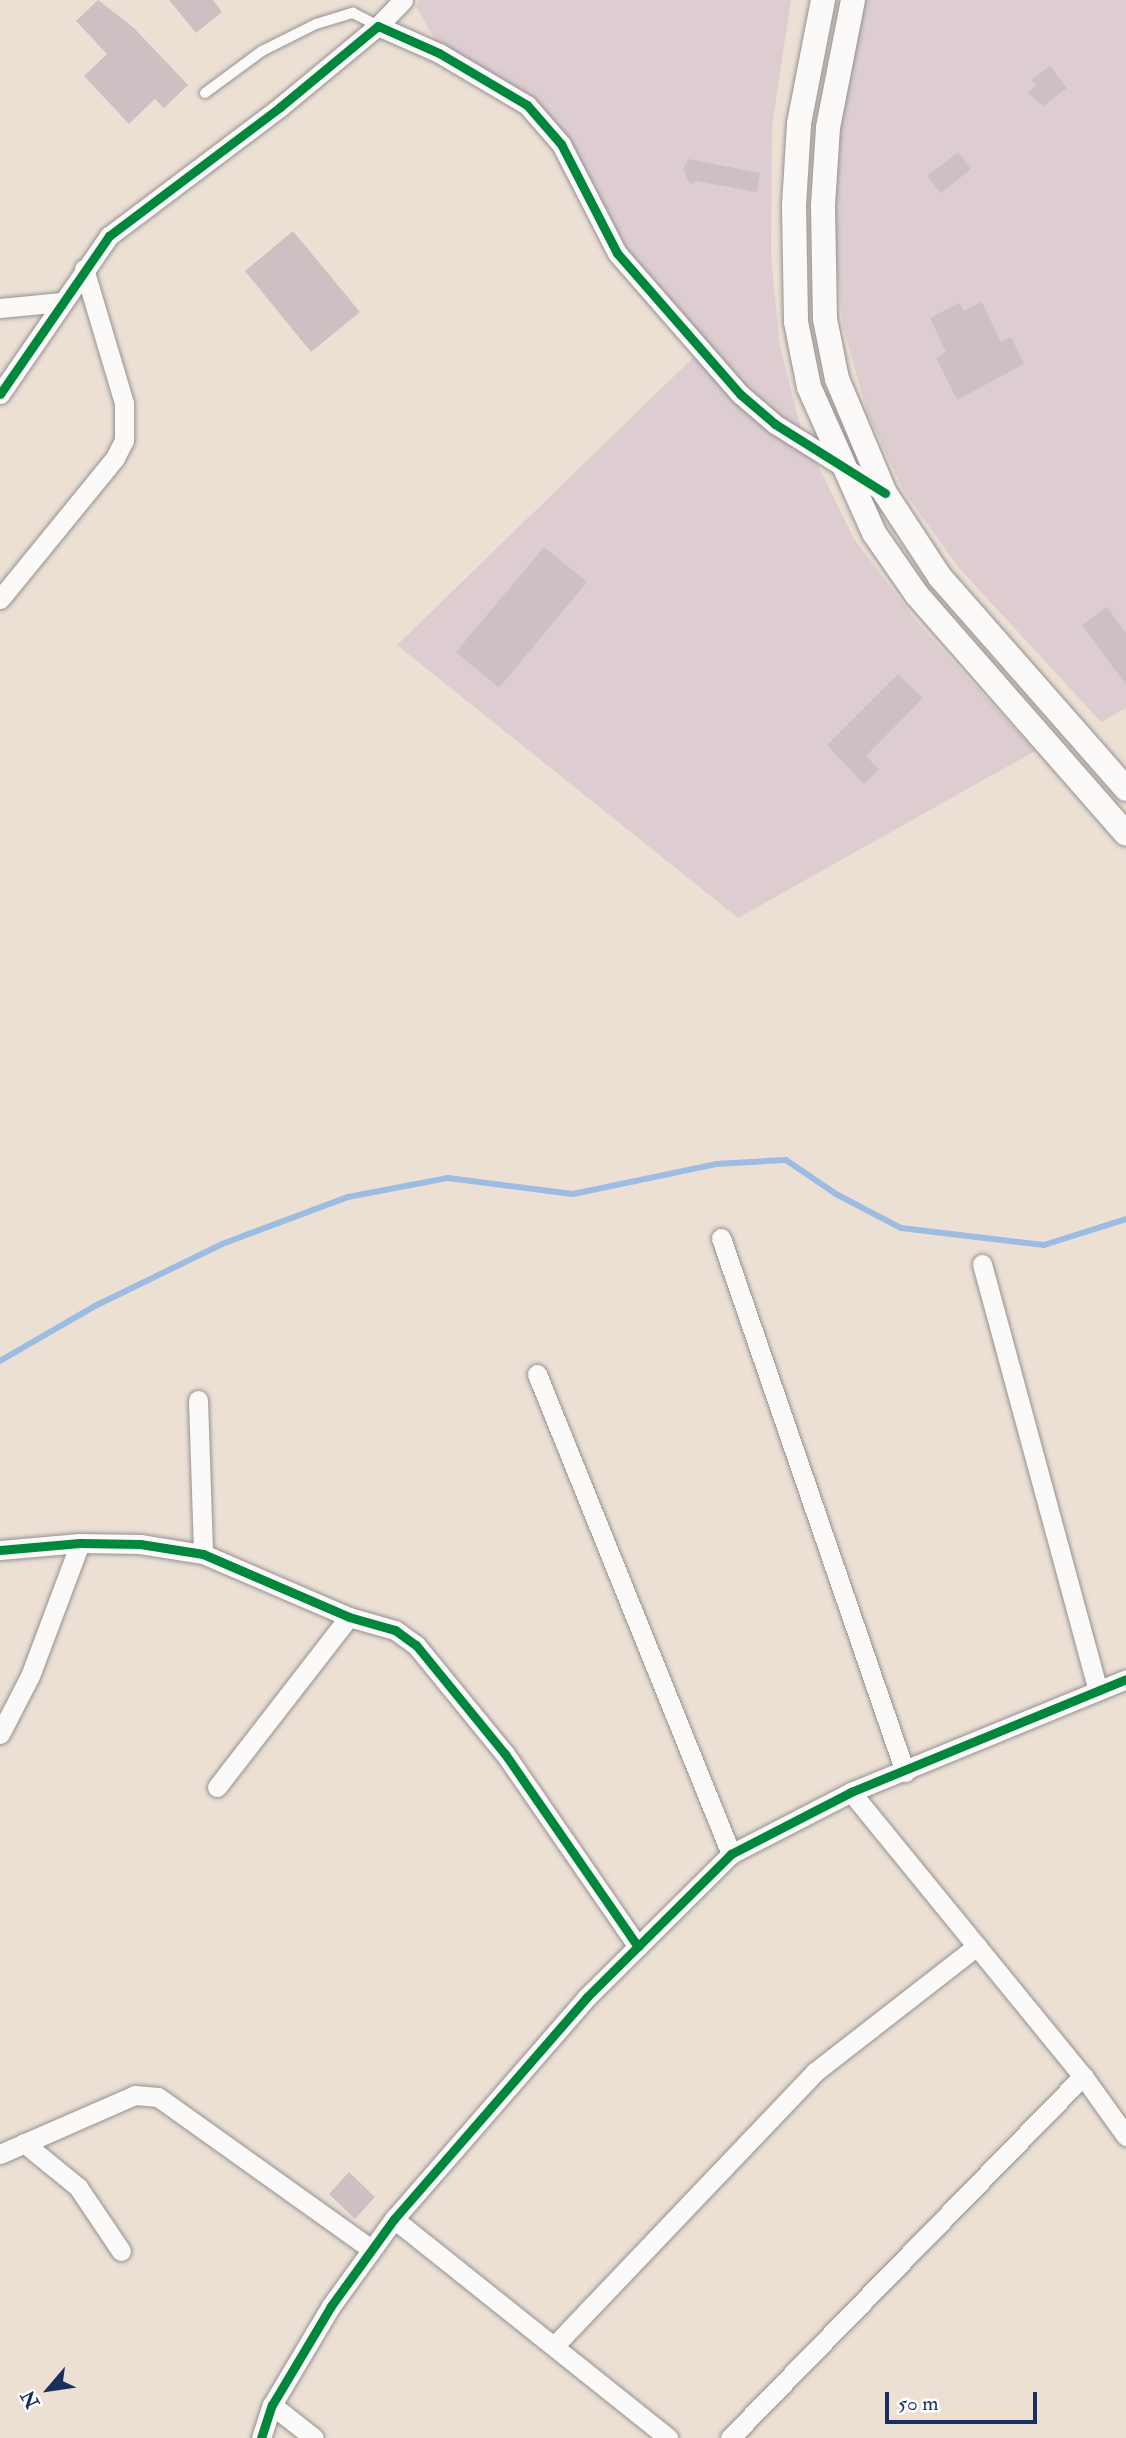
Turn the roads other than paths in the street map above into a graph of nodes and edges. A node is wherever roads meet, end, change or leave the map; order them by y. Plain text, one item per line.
1 (403, 0) edge
2 (823, 0) edge
3 (853, 0) edge
4 (378, 26) junction
5 (205, 93) dead end
6 (83, 269) junction
7 (62, 302) junction
8 (0, 307) edge
9 (0, 394) edge
10 (844, 468) junction
11 (885, 493) junction
12 (0, 599) edge
13 (1126, 789) edge
14 (1126, 834) edge
15 (722, 1238) dead end
16 (982, 1264) dead end
17 (537, 1374) dead end
18 (198, 1400) dead end
19 (80, 1543) junction
20 (0, 1550) edge
21 (203, 1554) junction
22 (349, 1617) junction
23 (1126, 1679) edge
24 (1098, 1691) junction
25 (0, 1734) edge
26 (905, 1772) junction
27 (217, 1787) dead end
28 (851, 1792) junction
29 (731, 1854) junction
30 (977, 1946) junction
31 (638, 1947) junction
32 (1083, 2076) junction
33 (1126, 2136) edge
34 (24, 2143) junction
35 (0, 2154) edge
36 (394, 2219) junction
37 (370, 2248) junction
38 (121, 2251) dead end
39 (556, 2344) junction
40 (272, 2405) junction
41 (261, 2438) edge
42 (314, 2438) edge
43 (668, 2438) edge
44 (730, 2438) edge

1 - 4 street
2 - 10 street
3 - 11 street
4 - 5 lane
4 - 6 street
4 - 10 street
6 - 7 street
6 - 12 street
7 - 8 street
7 - 9 street
10 - 11 street
10 - 14 street
11 - 13 street
15 - 26 street
16 - 24 street
17 - 29 street
18 - 21 street
19 - 20 street
19 - 21 street
19 - 25 street
21 - 22 street
22 - 27 street
22 - 31 street
23 - 24 street
24 - 26 street
26 - 28 street
28 - 29 street
28 - 30 street
29 - 31 street
30 - 32 street
30 - 39 street
31 - 36 street
32 - 33 street
32 - 44 street
34 - 35 street
34 - 37 street
34 - 38 street
36 - 37 street
36 - 39 street
37 - 40 street
39 - 43 street
40 - 41 street
40 - 42 street

